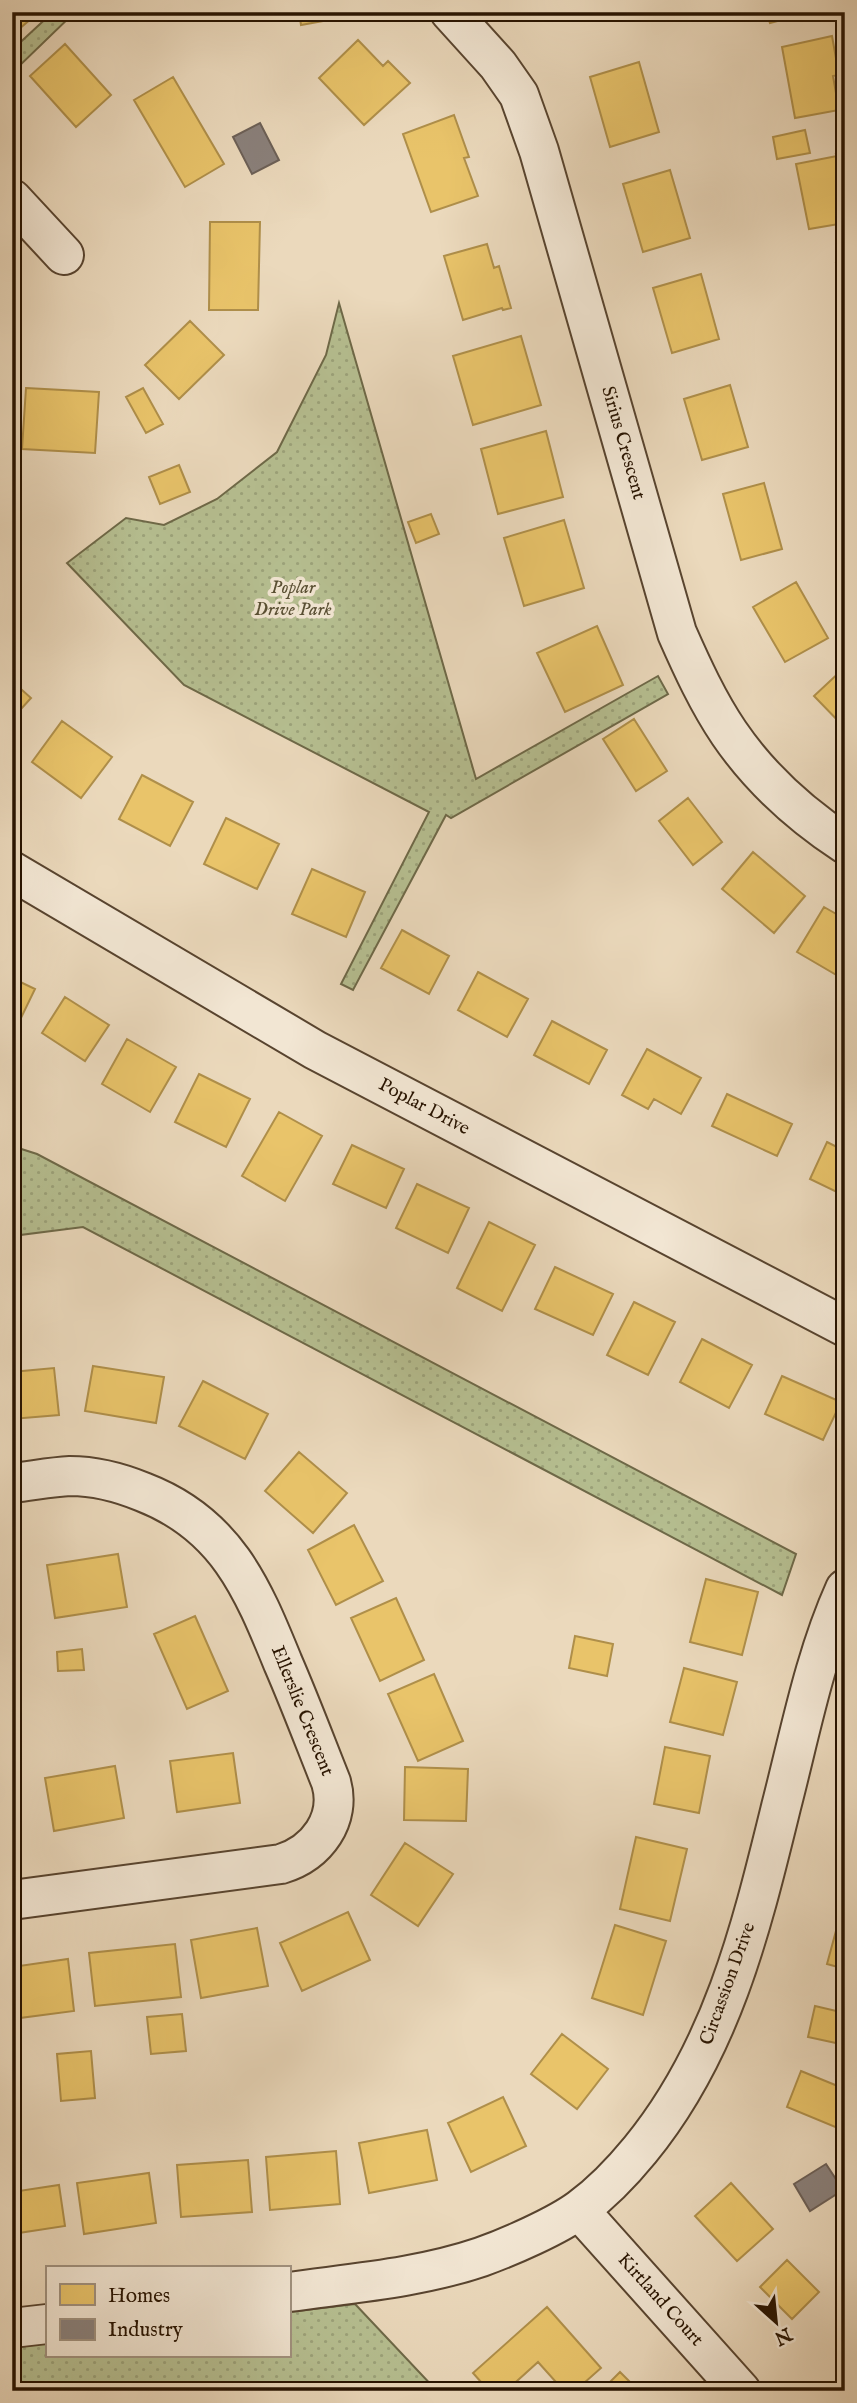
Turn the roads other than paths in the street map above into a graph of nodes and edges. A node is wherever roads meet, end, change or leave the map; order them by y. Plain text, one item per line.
1 (450, 12) edge
2 (12, 199) edge
3 (64, 255) dead end
4 (845, 844) edge
5 (12, 871) edge
6 (845, 1327) edge
7 (12, 1483) edge
8 (845, 1589) edge
9 (12, 1900) edge
10 (579, 2210) junction
11 (290, 2292) edge
12 (46, 2323) edge
13 (12, 2328) edge
14 (741, 2391) edge

1 - 4 street, Sirius Crescent
2 - 3 street
5 - 6 street, Poplar Drive
7 - 9 street, Ellerslie Crescent
8 - 10 street, Circassion Drive
10 - 11 street, Circassion Drive
10 - 14 street, Kirtland Court
12 - 13 street

